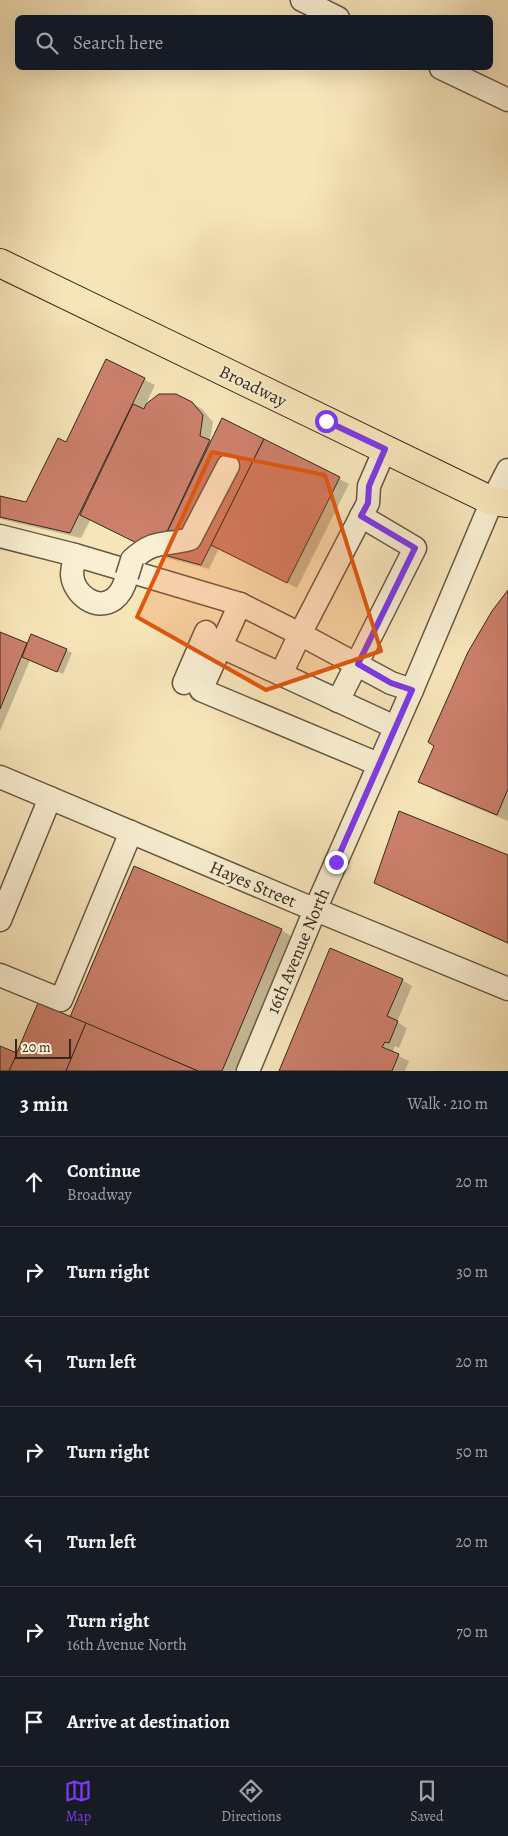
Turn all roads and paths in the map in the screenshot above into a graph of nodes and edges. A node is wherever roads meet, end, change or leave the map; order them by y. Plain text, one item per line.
1 (302, 0) edge
2 (332, 15) edge
3 (445, 70) edge
4 (508, 100) edge
5 (0, 263) edge
6 (385, 449) junction
7 (228, 466) dead end
8 (508, 470) edge
9 (503, 505) edge
10 (361, 516) junction
11 (0, 536) edge
12 (75, 555) junction
13 (240, 604) junction
14 (300, 634) junction
15 (214, 640) junction
16 (358, 664) junction
17 (281, 674) junction
18 (184, 683) dead end
19 (412, 690) junction
20 (338, 701) junction
21 (395, 726) junction
22 (378, 764) junction
23 (0, 776) edge
24 (50, 798) junction
25 (131, 832) junction
26 (315, 910) junction
27 (0, 920) edge
28 (0, 975) edge
29 (508, 989) edge
30 (248, 1071) edge

1 - 2 street
3 - 4 street
5 - 6 main road, Broadway
6 - 9 main road, Broadway
6 - 10 street
7 - 12 street
8 - 9 street, 16th Avenue North
9 - 19 street, 16th Avenue North
10 - 14 street
10 - 16 street
11 - 12 street
12 - 13 street
13 - 14 street
13 - 15 street
14 - 16 street
14 - 17 street
15 - 17 street
15 - 18 street
15 - 22 street
16 - 19 street
16 - 20 street
17 - 20 street
19 - 21 street, 16th Avenue North
20 - 21 street
21 - 22 street, 16th Avenue North
22 - 26 street, 16th Avenue North
23 - 24 street, Hayes Street
24 - 25 street, Hayes Street
24 - 27 street
25 - 26 street, Hayes Street
25 - 28 street
26 - 29 street, Hayes Street
26 - 30 street, 16th Avenue North

